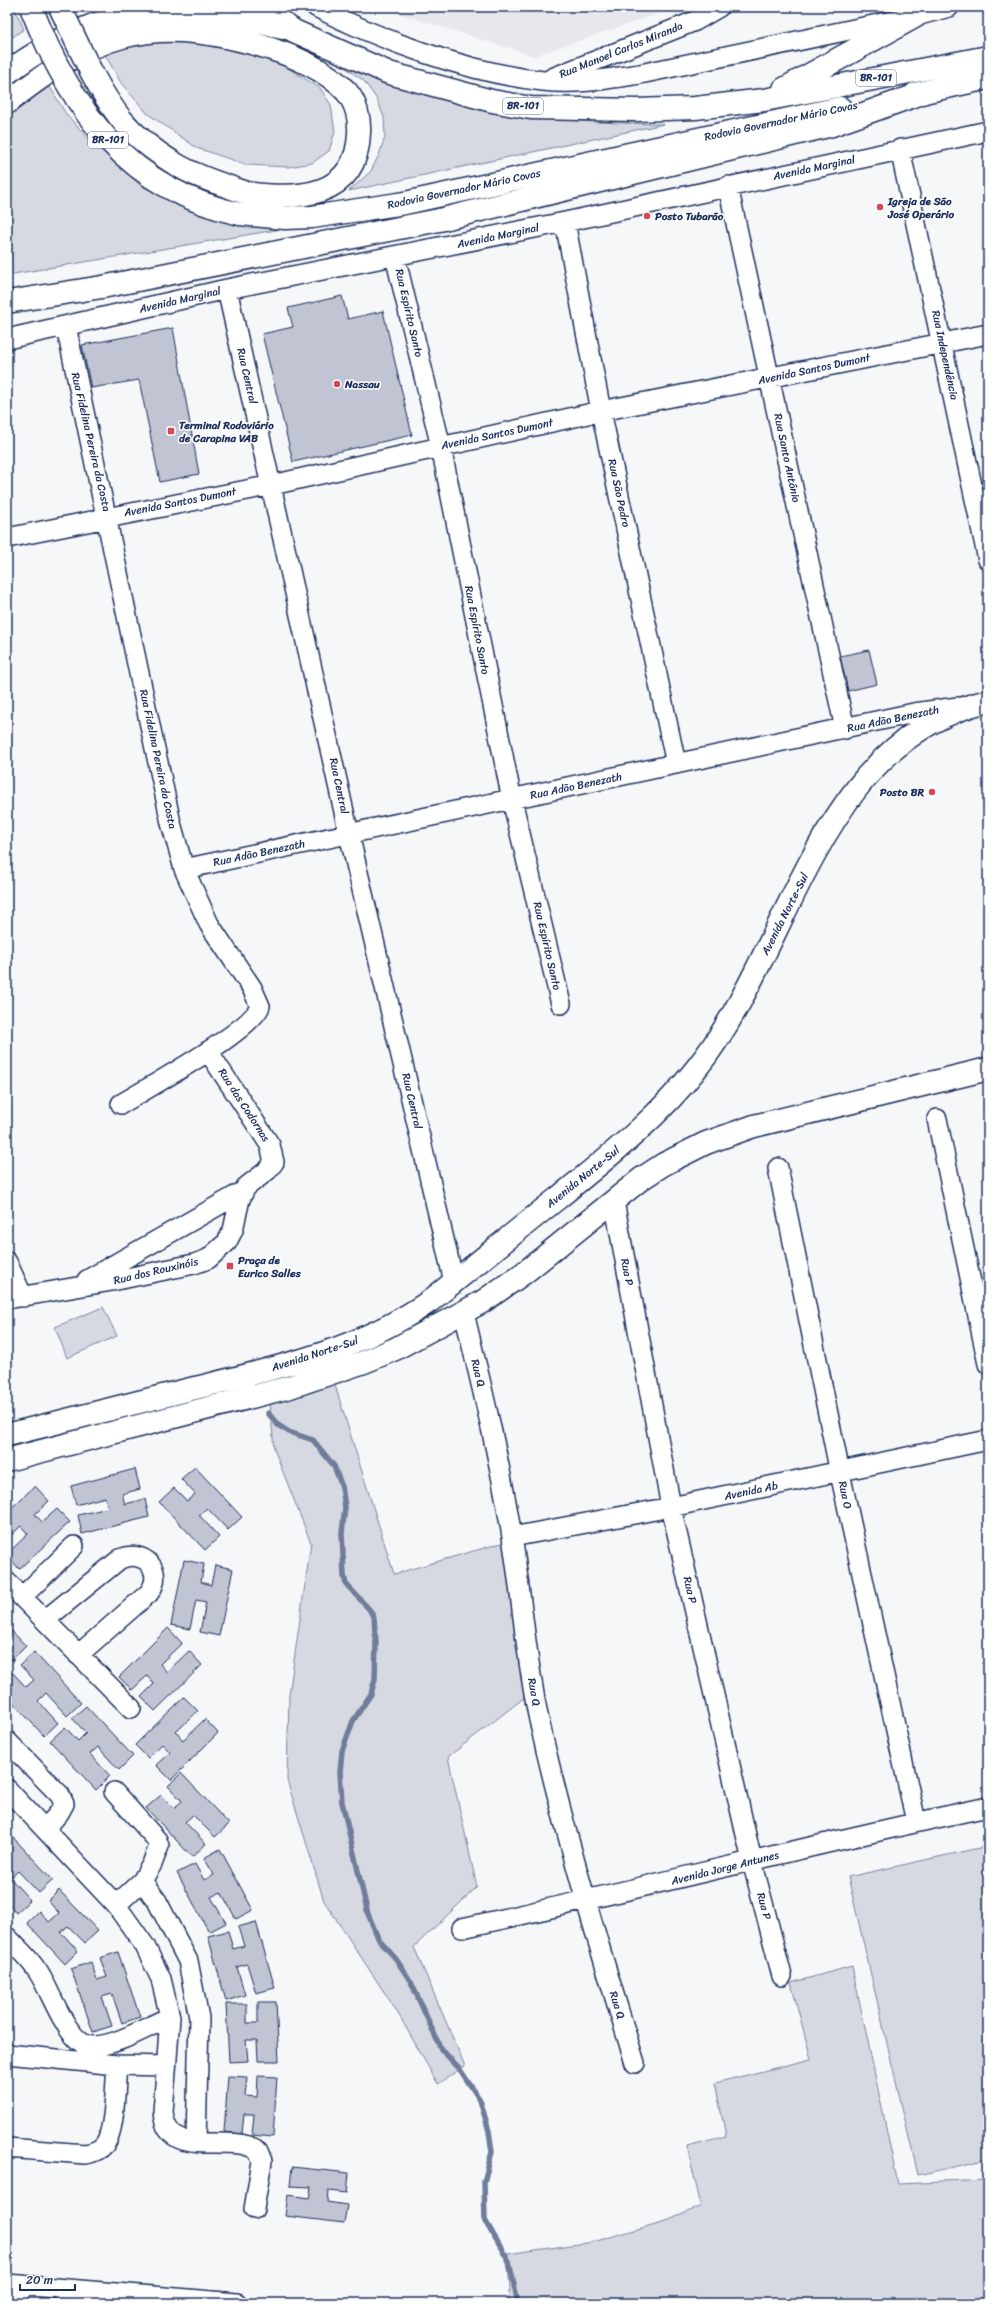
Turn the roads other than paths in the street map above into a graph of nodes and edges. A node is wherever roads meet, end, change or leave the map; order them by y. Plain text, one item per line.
1 (31, 7) edge
2 (60, 7) edge
3 (260, 7) edge
4 (316, 7) edge
5 (719, 7) edge
6 (949, 7) edge
7 (916, 16) junction
8 (294, 31) junction
9 (988, 57) edge
10 (7, 73) edge
11 (988, 78) edge
12 (544, 82) junction
13 (928, 91) junction
14 (764, 100) junction
15 (7, 103) edge
16 (988, 132) edge
17 (900, 149) junction
18 (728, 186) junction
19 (565, 222) junction
20 (395, 256) junction
21 (227, 289) junction
22 (7, 302) edge
23 (66, 326) junction
24 (988, 334) edge
25 (7, 338) edge
26 (942, 343) junction
27 (770, 378) junction
28 (601, 411) junction
29 (441, 447) junction
30 (272, 485) junction
31 (108, 516) junction
32 (7, 538) edge
33 (988, 560) edge
34 (978, 703) edge
35 (845, 729) junction
36 (676, 764) junction
37 (512, 800) junction
38 (349, 834) junction
39 (184, 869) junction
40 (561, 1004) dead end
41 (208, 1051) junction
42 (988, 1069) edge
43 (121, 1104) dead end
44 (937, 1119) dead end
45 (778, 1168) dead end
46 (242, 1192) junction
47 (614, 1201) junction
48 (7, 1262) edge
49 (454, 1282) junction
50 (74, 1288) junction
51 (15, 1298) edge
52 (464, 1313) junction
53 (988, 1364) edge
54 (7, 1435) edge
55 (988, 1440) edge
56 (7, 1460) edge
57 (840, 1473) junction
58 (671, 1507) junction
59 (512, 1537) junction
60 (74, 1546) dead end
61 (7, 1582) edge
62 (22, 1597) junction
63 (46, 1620) junction
64 (78, 1655) junction
65 (131, 1708) dead end
66 (7, 1741) edge
67 (114, 1792) dead end
68 (9, 1794) edge
69 (988, 1807) edge
70 (916, 1822) junction
71 (45, 1829) junction
72 (752, 1861) junction
73 (142, 1881) junction
74 (585, 1902) junction
75 (116, 1905) junction
76 (462, 1928) dead end
77 (7, 1937) edge
78 (782, 1976) dead end
79 (170, 2017) junction
80 (7, 2054) edge
81 (635, 2063) dead end
82 (117, 2065) junction
83 (166, 2066) junction
84 (196, 2142) junction
85 (7, 2148) edge
86 (254, 2209) dead end
87 (11, 2283) edge
88 (15, 2303) edge
89 (237, 2303) edge

1 - 13 main road, Rodovia Governador Mário Covas / BR-101, bridge
2 - 15 main road, bridge
3 - 8 main road, Rodovia Governador Mário Covas / BR-101
4 - 12 street
5 - 12 street, Rua Manoel Carlos Miranda
6 - 7 street
7 - 12 street
7 - 14 main road
8 - 10 main road
8 - 14 main road, Rodovia Governador Mário Covas / BR-101
9 - 14 main road, Rodovia Governador Mário Covas / BR-101
11 - 13 main road, Rodovia Governador Mário Covas / BR-101
13 - 22 main road
16 - 17 street, Avenida Marginal
17 - 18 street, Avenida Marginal
17 - 26 street, Rua Independência
18 - 19 street, Avenida Marginal
18 - 27 street, Rua Santo Antônio
19 - 20 street, Avenida Marginal
19 - 28 street, Rua São Pedro
20 - 21 street, Avenida Marginal
20 - 29 street, Rua Espírito Santo
21 - 23 street, Avenida Marginal
21 - 30 street, Rua Central
23 - 25 street, Avenida Marginal
23 - 31 street, Rua Fidelina Pereira da Costa
24 - 26 street, Avenida Santos Dumont
26 - 27 street, Avenida Santos Dumont
26 - 33 street, Rua Independência
27 - 28 street, Avenida Santos Dumont
27 - 35 street, Rua Santo Antônio
28 - 29 street, Avenida Santos Dumont
28 - 36 street, Rua São Pedro
29 - 30 street, Avenida Santos Dumont
29 - 37 street, Rua Espírito Santo
30 - 31 street, Avenida Santos Dumont
30 - 38 street, Rua Central
31 - 32 street, Avenida Santos Dumont
31 - 39 street, Rua Fidelina Pereira da Costa
34 - 35 street, Rua Adão Benezath
34 - 49 main road, Avenida Norte-Sul
35 - 36 street, Rua Adão Benezath
36 - 37 street, Rua Adão Benezath
37 - 38 street, Rua Adão Benezath
37 - 40 street, Rua Espírito Santo
38 - 39 street, Rua Adão Benezath
38 - 49 street, Rua Central
39 - 41 street, Rua Fidelina Pereira da Costa
41 - 43 street, Rua Fidelina Pereira da Costa
41 - 46 street, Rua das Codornas
42 - 47 main road, Avenida Norte-Sul
44 - 53 street
45 - 57 street, Rua O
46 - 50 street
46 - 50 street, Rua dos Rouxinóis
47 - 52 main road, Avenida Norte-Sul
47 - 58 street, Rua P
48 - 51 street
49 - 54 main road, Avenida Norte-Sul
50 - 51 street, Rua dos Rouxinóis
52 - 56 main road, Avenida Norte-Sul
52 - 59 street, Rua Q
55 - 57 street, Avenida Ab
57 - 58 street, Avenida Ab
57 - 70 street, Rua O
58 - 59 street, Avenida Ab
58 - 72 street, Rua P
59 - 74 street, Rua Q
60 - 62 street
61 - 62 street
62 - 63 street
63 - 64 street
63 - 64 street
64 - 65 street
66 - 71 street
67 - 73 street
68 - 71 street
69 - 70 street, Avenida Jorge Antunes
70 - 72 street, Avenida Jorge Antunes
71 - 75 street
72 - 74 street, Avenida Jorge Antunes
72 - 78 street, Rua P
73 - 75 street
73 - 84 street
74 - 76 street, Avenida Jorge Antunes
74 - 81 street, Rua Q
75 - 79 street
77 - 79 street
79 - 83 street
80 - 82 street
82 - 83 street
82 - 85 street
83 - 84 street
84 - 86 street
87 - 88 street
87 - 89 street

